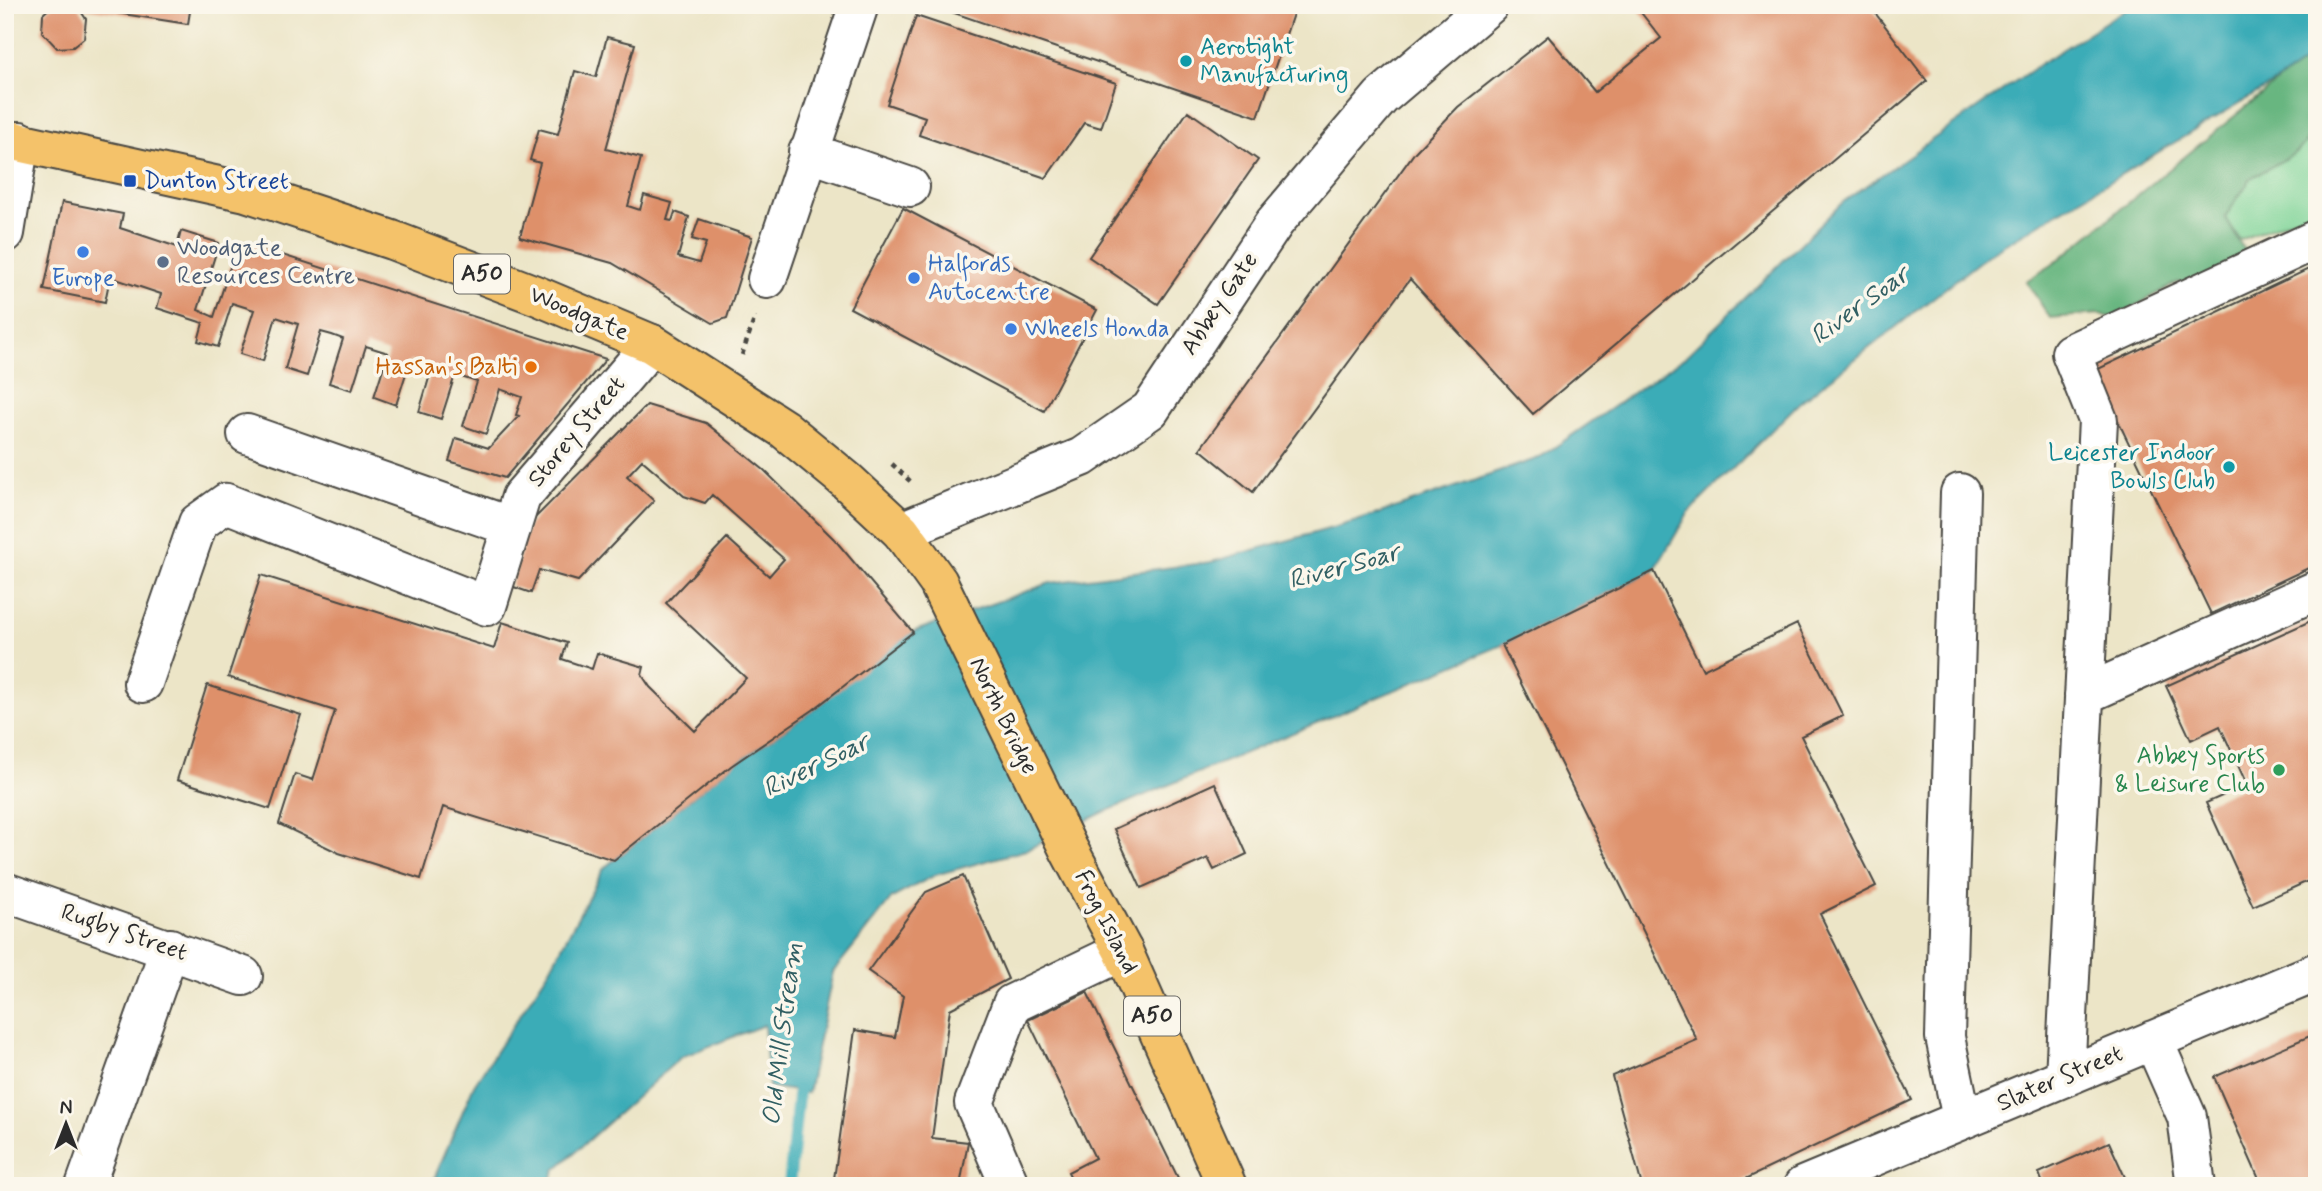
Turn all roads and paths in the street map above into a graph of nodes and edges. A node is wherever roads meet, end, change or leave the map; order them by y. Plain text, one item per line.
1 (859, 5) edge
2 (1489, 5) edge
3 (12, 140) edge
4 (808, 152) junction
5 (909, 187) dead end
6 (5, 233) edge
7 (2317, 239) edge
8 (767, 279) joint
9 (652, 344) junction
10 (729, 391) junction
11 (247, 434) dead end
12 (1960, 493) dead end
13 (512, 527) junction
14 (901, 531) junction
15 (2317, 590) edge
16 (143, 683) dead end
17 (2084, 695) junction
18 (1069, 850) joint
19 (5, 892) edge
20 (170, 948) junction
21 (1123, 951) junction
22 (2317, 972) edge
23 (243, 976) dead end
24 (2153, 1040) junction
25 (2065, 1077) junction
26 (1962, 1119) junction
27 (85, 1186) edge
28 (1010, 1186) edge
29 (1227, 1186) edge
30 (1803, 1186) edge
31 (2196, 1186) edge

1 - 4 street
2 - 14 street, Abbey Gate
3 - 6 street
3 - 9 main road, Woodgate / A50
4 - 5 street
4 - 8 street
7 - 17 street
8 - 10 path
9 - 10 main road, Woodgate / A50
9 - 13 street, Storey Street
10 - 14 main road, Woodgate / A50
11 - 13 street
12 - 26 street
13 - 16 street, Storey Street
14 - 18 main road, North Bridge / A50
15 - 17 street
17 - 25 street
18 - 21 main road, Frog Island / A50
19 - 20 street, Rugby Street
20 - 23 street, Rugby Street
20 - 27 street
21 - 28 street
21 - 29 main road, Frog Island / A50
22 - 24 street, Slater Street
24 - 25 street, Slater Street
24 - 31 street
25 - 26 street, Slater Street
26 - 30 street, Slater Street

